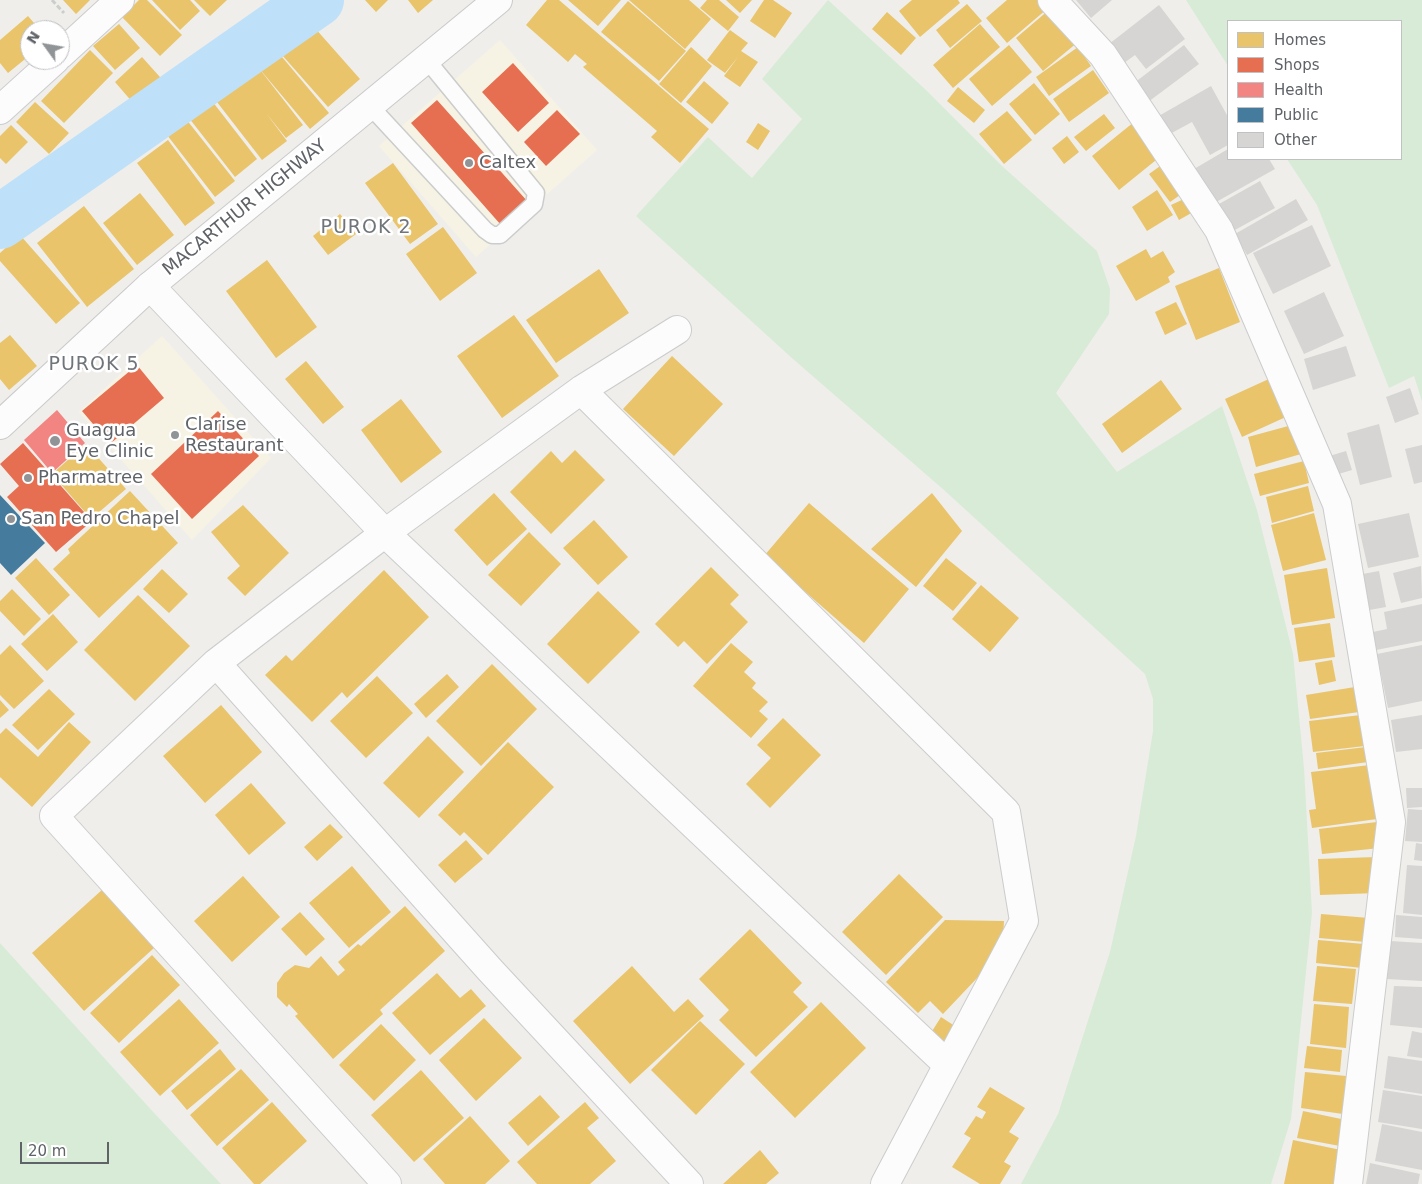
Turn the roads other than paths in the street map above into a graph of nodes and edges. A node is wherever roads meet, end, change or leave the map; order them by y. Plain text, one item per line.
1 (120, 0) edge
2 (498, 0) edge
3 (1052, 0) edge
4 (70, 46) edge
5 (426, 59) junction
6 (44, 70) edge
7 (370, 106) junction
8 (0, 110) edge
9 (150, 286) junction
10 (677, 330) dead end
11 (581, 390) junction
12 (0, 425) edge
13 (385, 533) junction
14 (216, 663) junction
15 (948, 1065) junction
16 (387, 1184) edge
17 (688, 1184) edge
18 (885, 1184) edge
19 (1348, 1184) edge

1 - 4 street
2 - 5 street, MACARTHUR HIGHWAY
3 - 19 street
5 - 7 street, MACARTHUR HIGHWAY
5 - 7 lane
6 - 8 street
7 - 9 street, MACARTHUR HIGHWAY
9 - 12 street, MACARTHUR HIGHWAY
9 - 13 street
10 - 11 street
11 - 13 street
11 - 15 street
13 - 14 street
13 - 15 street
14 - 16 street
14 - 17 street
15 - 18 street

